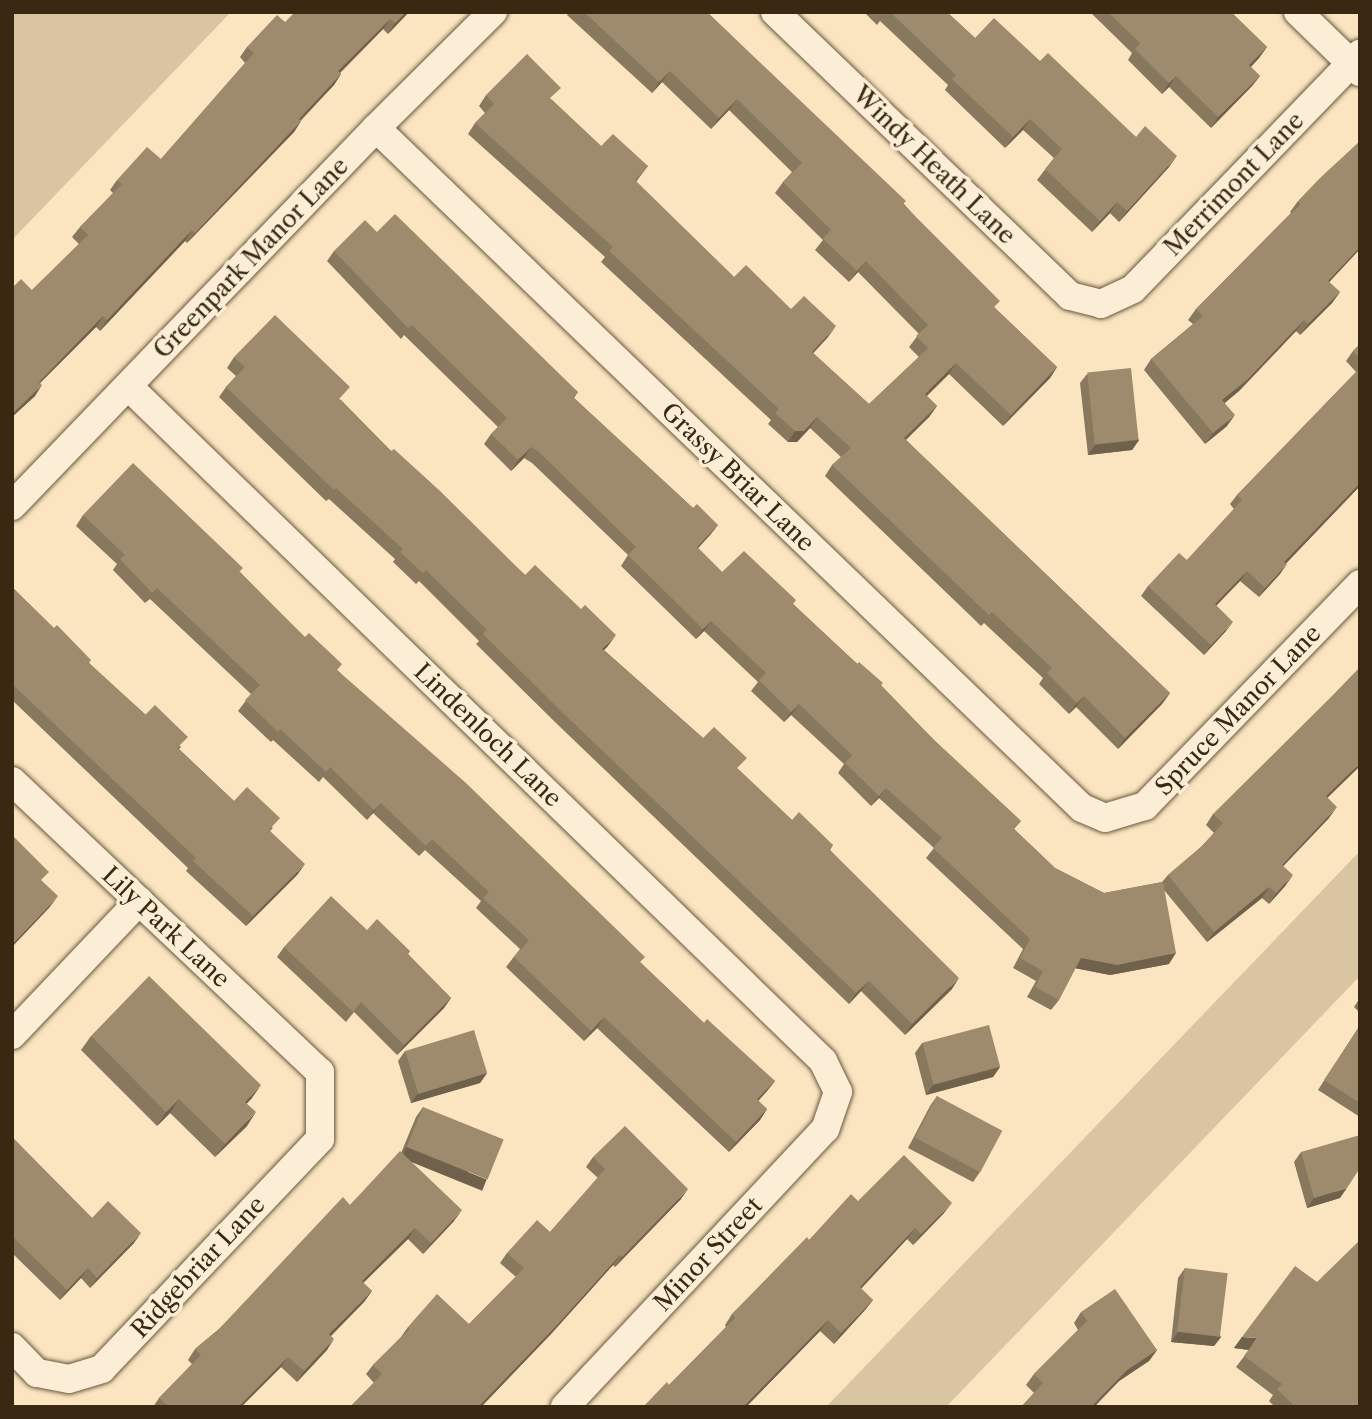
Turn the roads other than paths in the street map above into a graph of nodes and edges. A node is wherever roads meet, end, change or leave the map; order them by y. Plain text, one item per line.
1 (493, 12) edge
2 (775, 12) edge
3 (1298, 12) edge
4 (1357, 63) edge
5 (376, 128) junction
6 (1101, 304) joint
7 (128, 386) junction
8 (12, 506) edge
9 (1360, 584) edge
10 (12, 781) edge
11 (1105, 818) joint
12 (139, 901) junction
13 (12, 1035) edge
14 (320, 1072) joint
15 (838, 1092) joint
16 (12, 1347) edge
17 (565, 1407) edge

1 - 5 street, Greenpark Manor Lane
2 - 6 street, Windy Heath Lane
3 - 4 street
4 - 6 street, Merrimont Lane
5 - 7 street, Greenpark Manor Lane
5 - 11 street, Grassy Briar Lane
7 - 8 street, Greenpark Manor Lane
7 - 15 street, Lindenloch Lane
9 - 11 street, Spruce Manor Lane
10 - 12 street, Lily Park Lane
12 - 13 street
12 - 14 street, Lily Park Lane
14 - 16 street, Ridgebriar Lane
15 - 17 street, Minor Street

